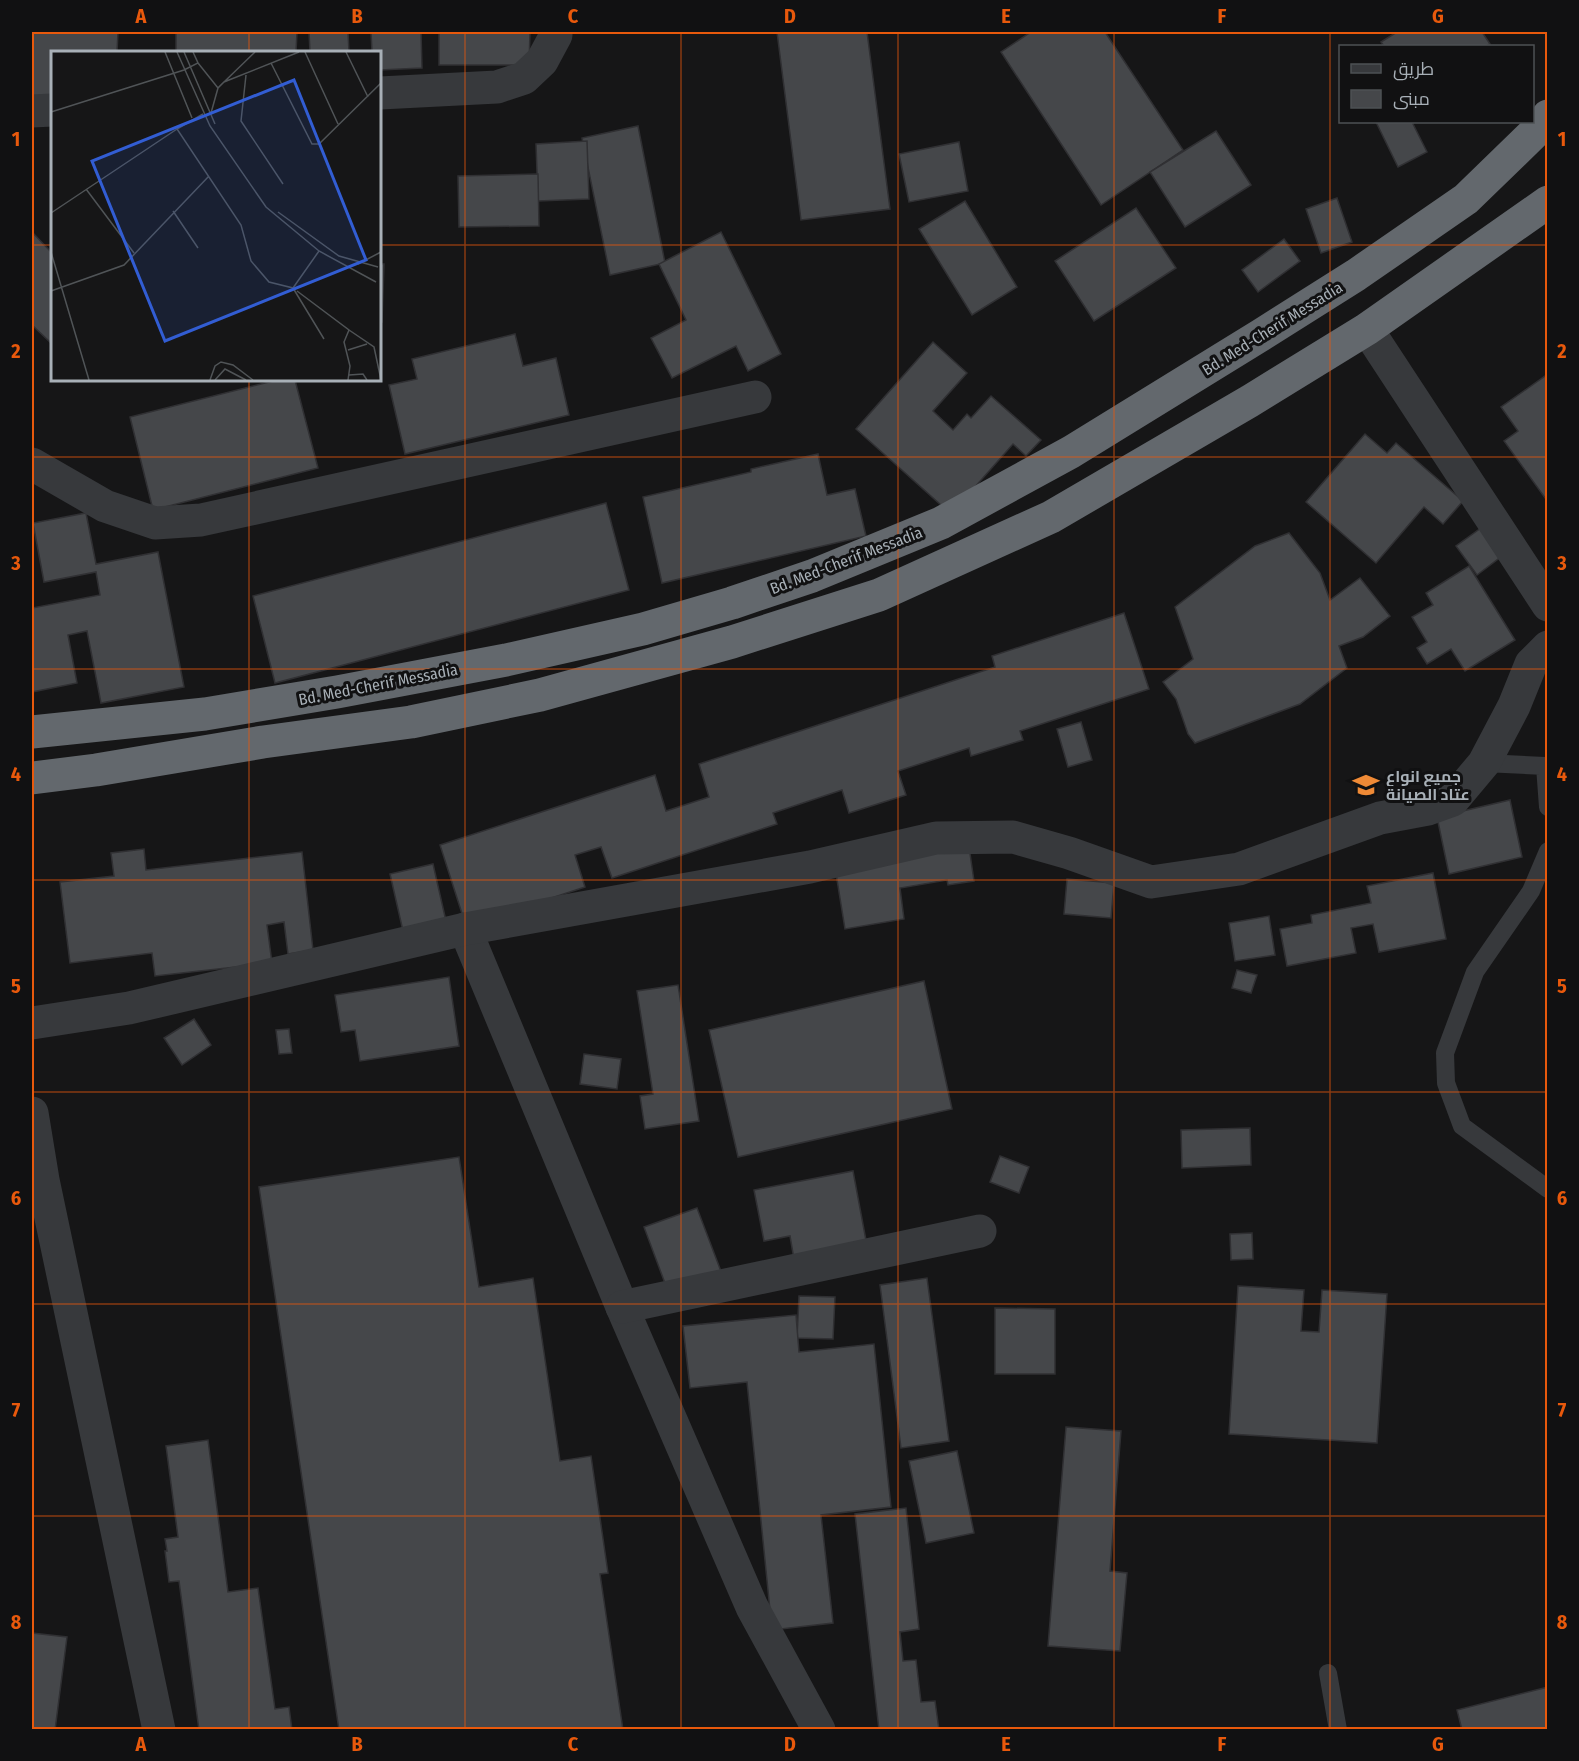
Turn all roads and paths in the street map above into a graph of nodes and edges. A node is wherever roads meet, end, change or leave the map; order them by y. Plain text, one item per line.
1 (556, 32) edge
2 (381, 93) edge
3 (51, 110) edge
4 (32, 111) edge
5 (1548, 116) edge
6 (1548, 202) edge
7 (1367, 328) junction
8 (755, 397) dead end
9 (32, 464) edge
10 (1548, 605) edge
11 (1548, 647) edge
12 (32, 732) edge
13 (1484, 763) junction
14 (32, 778) edge
15 (1548, 807) edge
16 (1548, 851) edge
17 (465, 929) junction
18 (32, 1023) edge
19 (32, 1113) edge
20 (1548, 1188) edge
21 (980, 1231) dead end
22 (622, 1307) junction
23 (1328, 1673) dead end
24 (159, 1730) edge
25 (819, 1730) edge
26 (1338, 1730) edge

1 - 2 street
3 - 4 street
5 - 12 highway, Bd. Med-Cherif Messadia
6 - 7 highway
7 - 10 street
7 - 14 highway
8 - 9 street
11 - 13 street
13 - 15 lane
13 - 17 street
16 - 20 lane
17 - 18 street
17 - 22 street
19 - 24 street
21 - 22 street
22 - 25 street
23 - 26 lane

